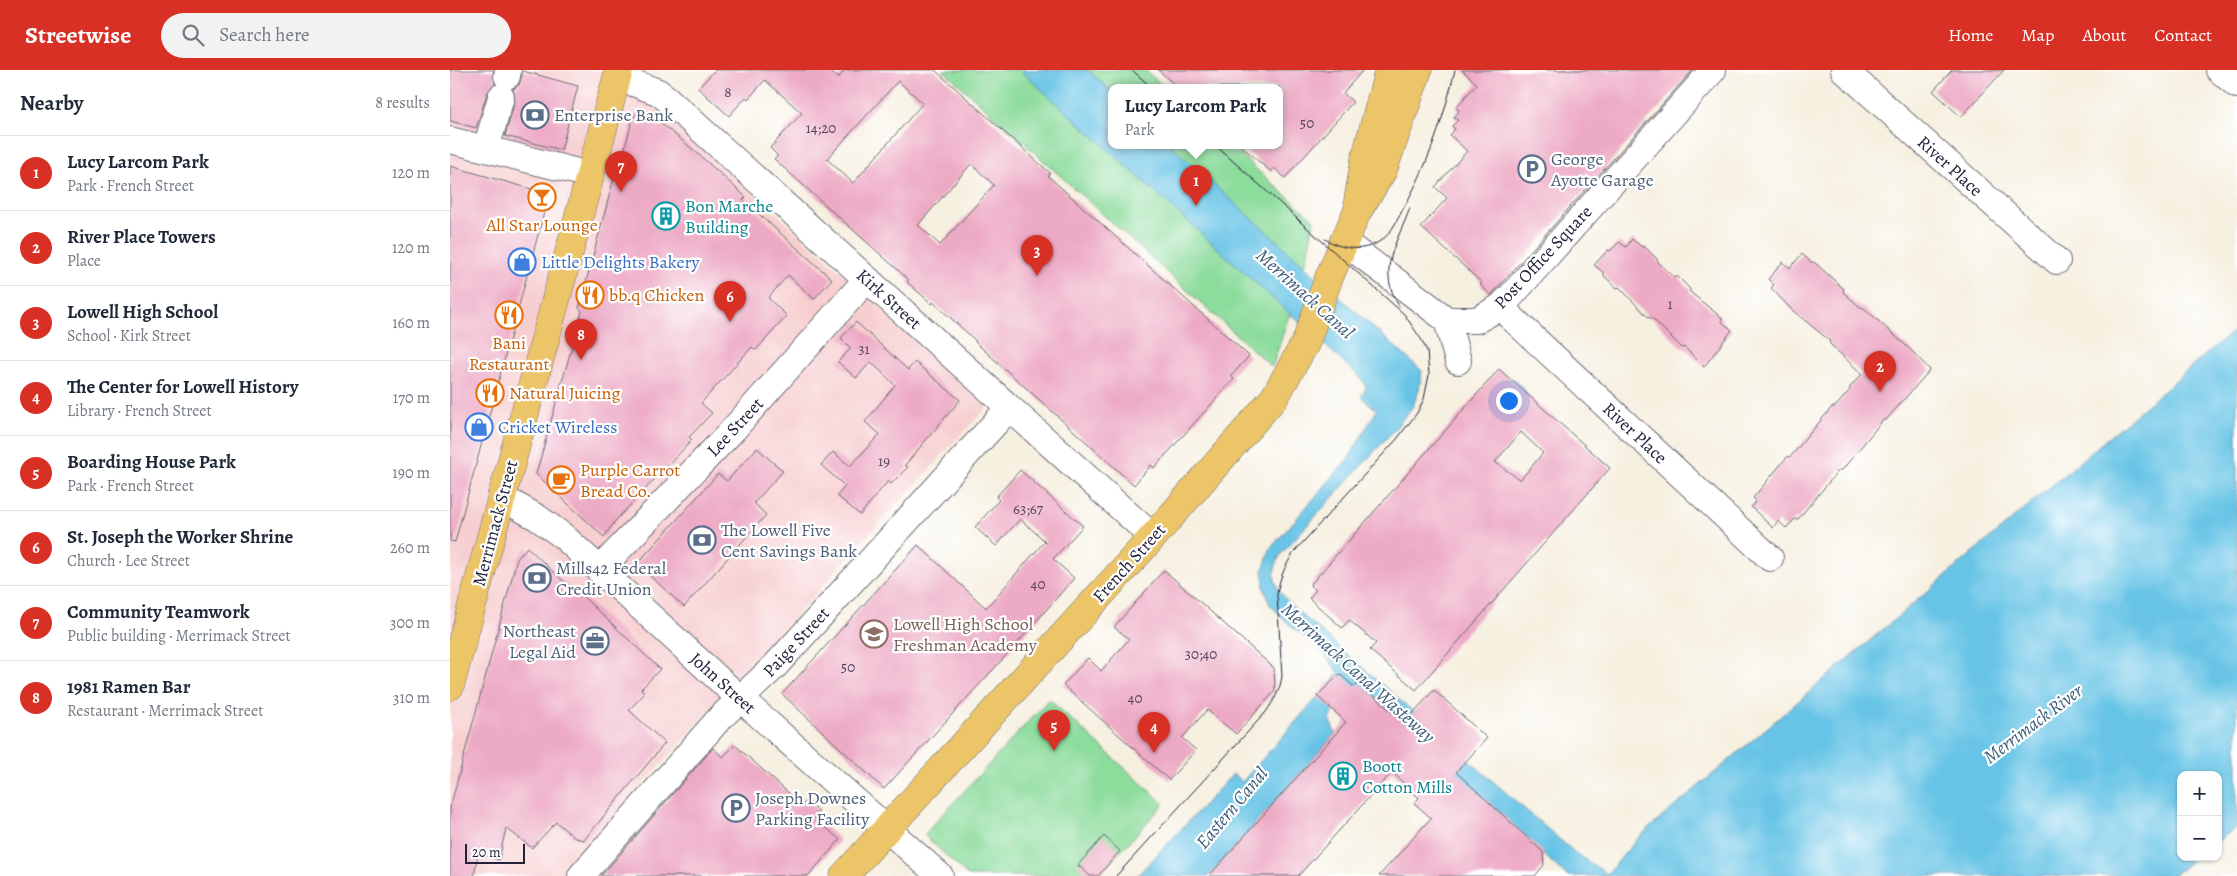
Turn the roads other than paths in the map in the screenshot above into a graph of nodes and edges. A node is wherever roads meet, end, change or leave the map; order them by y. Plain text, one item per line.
1 (1389, 70) edge
2 (1418, 70) edge
3 (1713, 70) edge
4 (1844, 70) edge
5 (2219, 70) edge
6 (618, 74) edge
7 (505, 81) edge
8 (2237, 85) edge
9 (450, 140) edge
10 (486, 149) junction
11 (590, 175) junction
12 (1357, 212) junction
13 (1343, 241) junction
14 (2057, 261) dead end
15 (867, 279) junction
16 (1500, 307) junction
17 (1447, 320) junction
18 (1458, 361) dead end
19 (1009, 408) junction
20 (501, 497) junction
21 (1153, 537) junction
22 (1770, 558) dead end
23 (599, 570) junction
24 (450, 686) edge
25 (740, 699) junction
26 (887, 829) junction
27 (581, 876) edge
28 (844, 876) edge
29 (940, 876) edge

1 - 12 main road
2 - 12 main road
3 - 16 street, Post Office Square
4 - 14 street, River Place
5 - 8 street
6 - 11 main road, Merrimack Street
6 - 15 street, Kirk Street
7 - 10 street
9 - 10 street
10 - 11 street
11 - 20 main road, Merrimack Street
12 - 13 main road, French Street
13 - 17 street
13 - 21 main road, French Street
15 - 19 street, Kirk Street
15 - 23 street, Lee Street
16 - 17 street, Post Office Square
16 - 22 street, River Place
17 - 18 street
19 - 21 street, Kirk Street
19 - 25 street, Paige Street
20 - 23 street, John Street
20 - 24 main road, Merrimack Street
21 - 26 main road, French Street
23 - 25 street, John Street
25 - 26 street, John Street
25 - 27 street, Paige Street
26 - 28 main road, French Street
26 - 29 street, John Street

